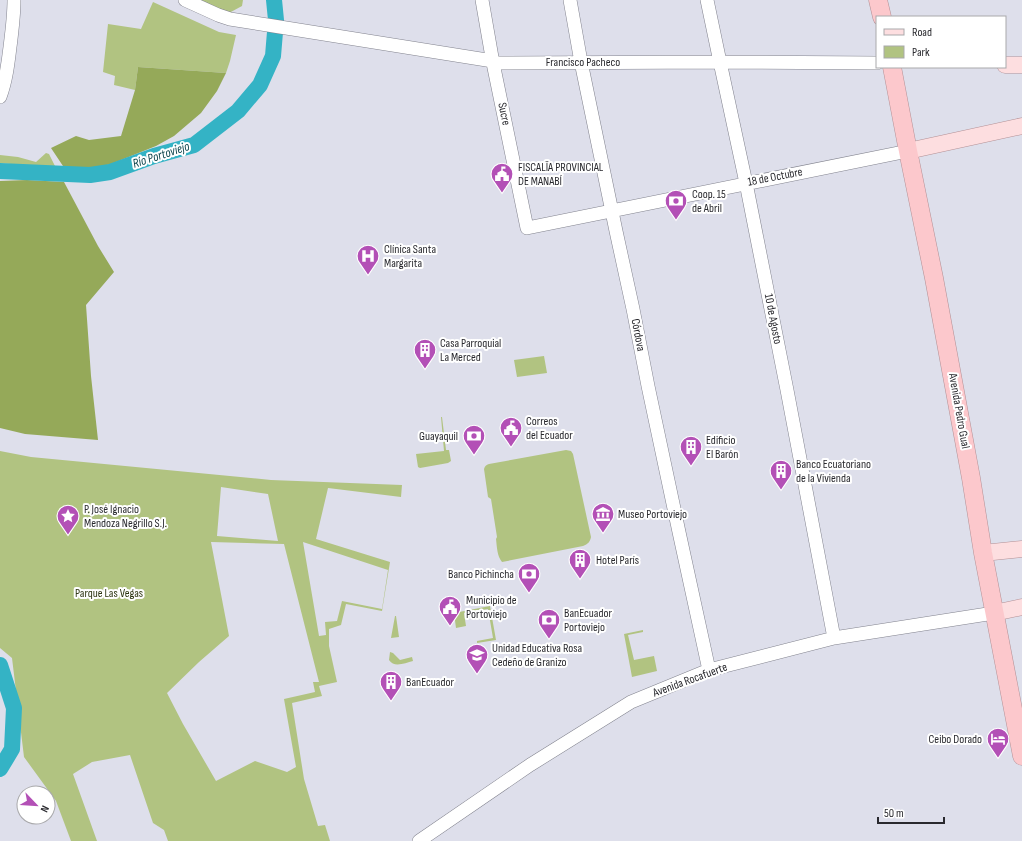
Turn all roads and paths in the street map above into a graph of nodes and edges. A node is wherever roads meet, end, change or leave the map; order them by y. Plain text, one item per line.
1 (14, 0) edge
2 (185, 0) edge
3 (482, 0) edge
4 (570, 0) edge
5 (708, 0) edge
6 (878, 0) edge
7 (882, 16) edge
8 (493, 62) junction
9 (581, 62) junction
10 (720, 62) junction
11 (876, 63) edge
12 (1006, 65) edge
13 (1022, 65) edge
14 (892, 68) edge
15 (0, 97) edge
16 (1022, 126) edge
17 (908, 151) junction
18 (746, 183) junction
19 (611, 211) junction
20 (527, 228) joint
21 (1022, 549) edge
22 (983, 553) junction
23 (1022, 607) edge
24 (994, 613) junction
25 (834, 638) junction
26 (710, 670) junction
27 (1022, 756) edge
28 (419, 841) edge

1 - 15 street
2 - 8 street, Francisco Pacheco
3 - 8 street, Sucre
4 - 9 street, Córdova
5 - 10 street, 10 de Agosto
6 - 7 highway
8 - 9 street, Francisco Pacheco
8 - 20 street, Sucre
9 - 10 street, Francisco Pacheco
9 - 19 street, Córdova
10 - 11 street, Francisco Pacheco
10 - 18 street, 10 de Agosto
12 - 13 main road
14 - 17 highway, Avenida Pedro Gual
16 - 17 main road, 18 de Octubre
17 - 18 street, 18 de Octubre
17 - 22 highway, Avenida Pedro Gual
18 - 19 street, 18 de Octubre
18 - 25 street, 10 de Agosto
19 - 20 street, 18 de Octubre
19 - 26 street, Córdova
21 - 22 main road
22 - 24 highway, Avenida Pedro Gual
23 - 24 main road, Avenida Rocafuerte
24 - 25 street, Avenida Rocafuerte
24 - 27 highway, Avenida Pedro Gual
25 - 26 street, Avenida Rocafuerte
26 - 28 street, Avenida Rocafuerte

